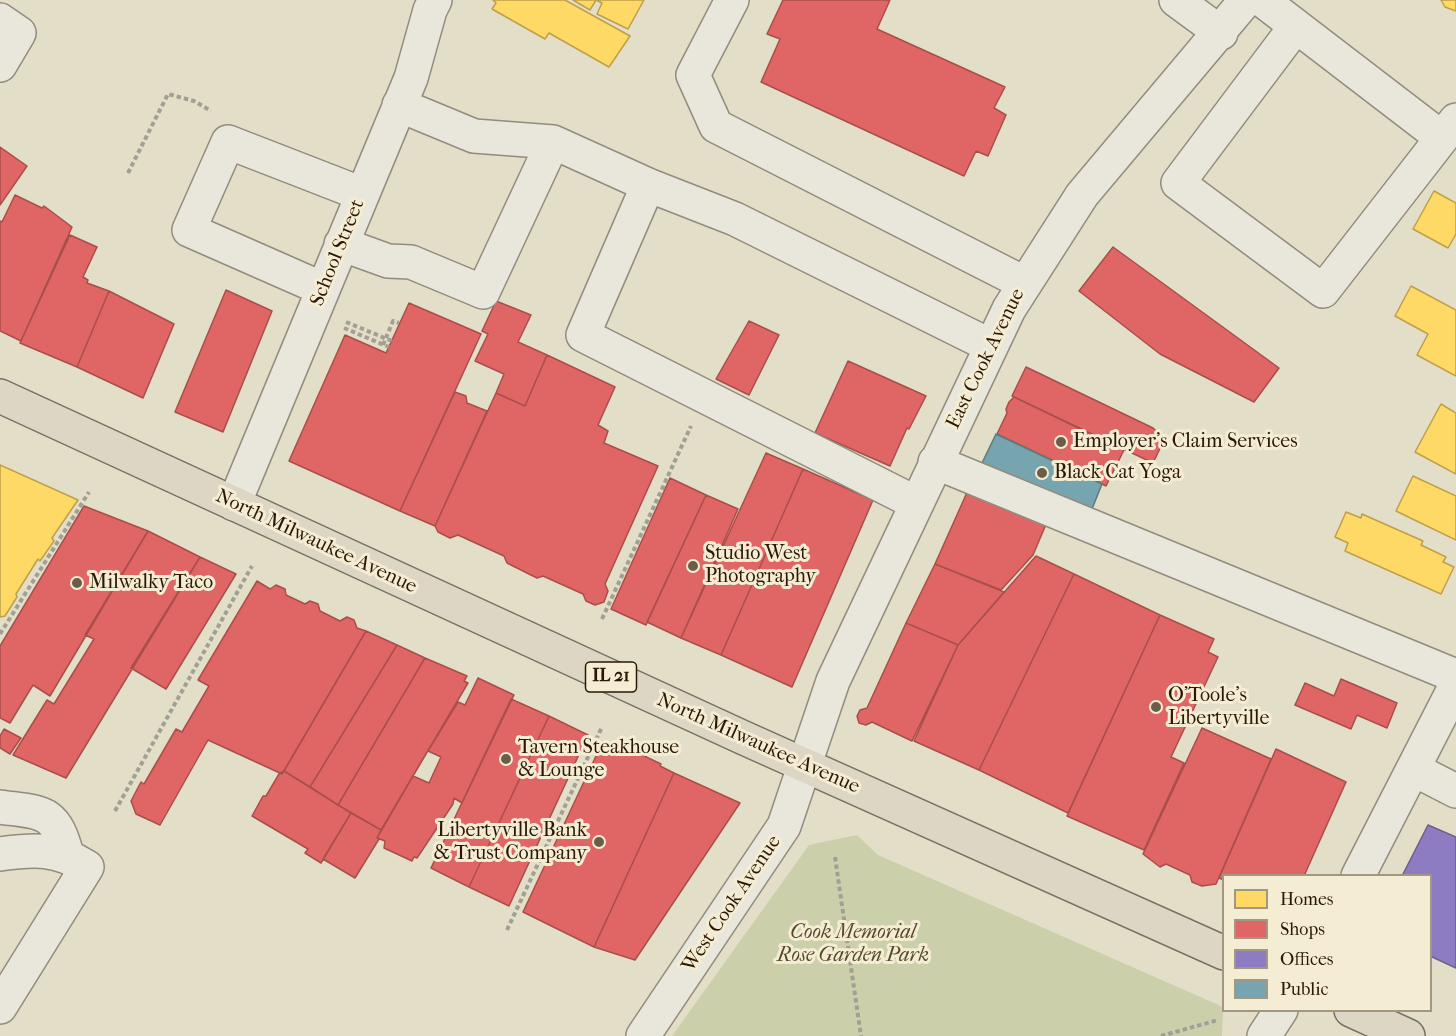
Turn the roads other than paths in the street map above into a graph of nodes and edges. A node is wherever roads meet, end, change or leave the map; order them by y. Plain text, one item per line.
1 (435, 0) edge
2 (732, 0) edge
3 (1176, 0) edge
4 (1246, 0) edge
5 (1262, 0) edge
6 (9, 26) edge
7 (1296, 26) junction
8 (1221, 33) junction
9 (0, 65) edge
10 (399, 105) junction
11 (1449, 129) edge
12 (553, 142) junction
13 (648, 185) junction
14 (362, 194) junction
15 (341, 244) junction
16 (1024, 283) junction
17 (323, 289) junction
18 (991, 346) junction
19 (0, 396) edge
20 (935, 462) junction
21 (916, 503) junction
22 (234, 504) junction
23 (1456, 676) edge
24 (1456, 685) edge
25 (804, 765) junction
26 (1413, 768) junction
27 (1456, 791) edge
28 (0, 807) edge
29 (0, 854) edge
30 (67, 855) junction
31 (1359, 874) edge
32 (1222, 952) edge
33 (0, 1007) edge
34 (1280, 1012) edge
35 (1353, 1012) edge
36 (644, 1036) edge
37 (1264, 1036) edge
38 (1408, 1036) edge

1 - 10 street, School Street
2 - 16 street
3 - 8 street
4 - 8 street, East Cook Avenue
5 - 7 street
6 - 9 street
7 - 11 street
7 - 11 street
8 - 16 street, East Cook Avenue
10 - 12 street
10 - 14 street, School Street
12 - 13 street
12 - 15 street
13 - 18 street
13 - 21 street
14 - 15 street, School Street
14 - 17 street
15 - 17 street, School Street
16 - 18 street, East Cook Avenue
17 - 22 street, School Street
18 - 20 street, East Cook Avenue
19 - 22 main road, North Milwaukee Avenue / IL 21
20 - 21 street, East Cook Avenue
20 - 23 street
21 - 25 street, East Cook Avenue
22 - 25 main road, North Milwaukee Avenue / IL 21
24 - 26 street
25 - 32 main road, North Milwaukee Avenue / IL 21
25 - 36 street, West Cook Avenue
26 - 27 street
26 - 31 street
28 - 30 street
29 - 30 street
30 - 33 street
34 - 37 street
35 - 38 main road

